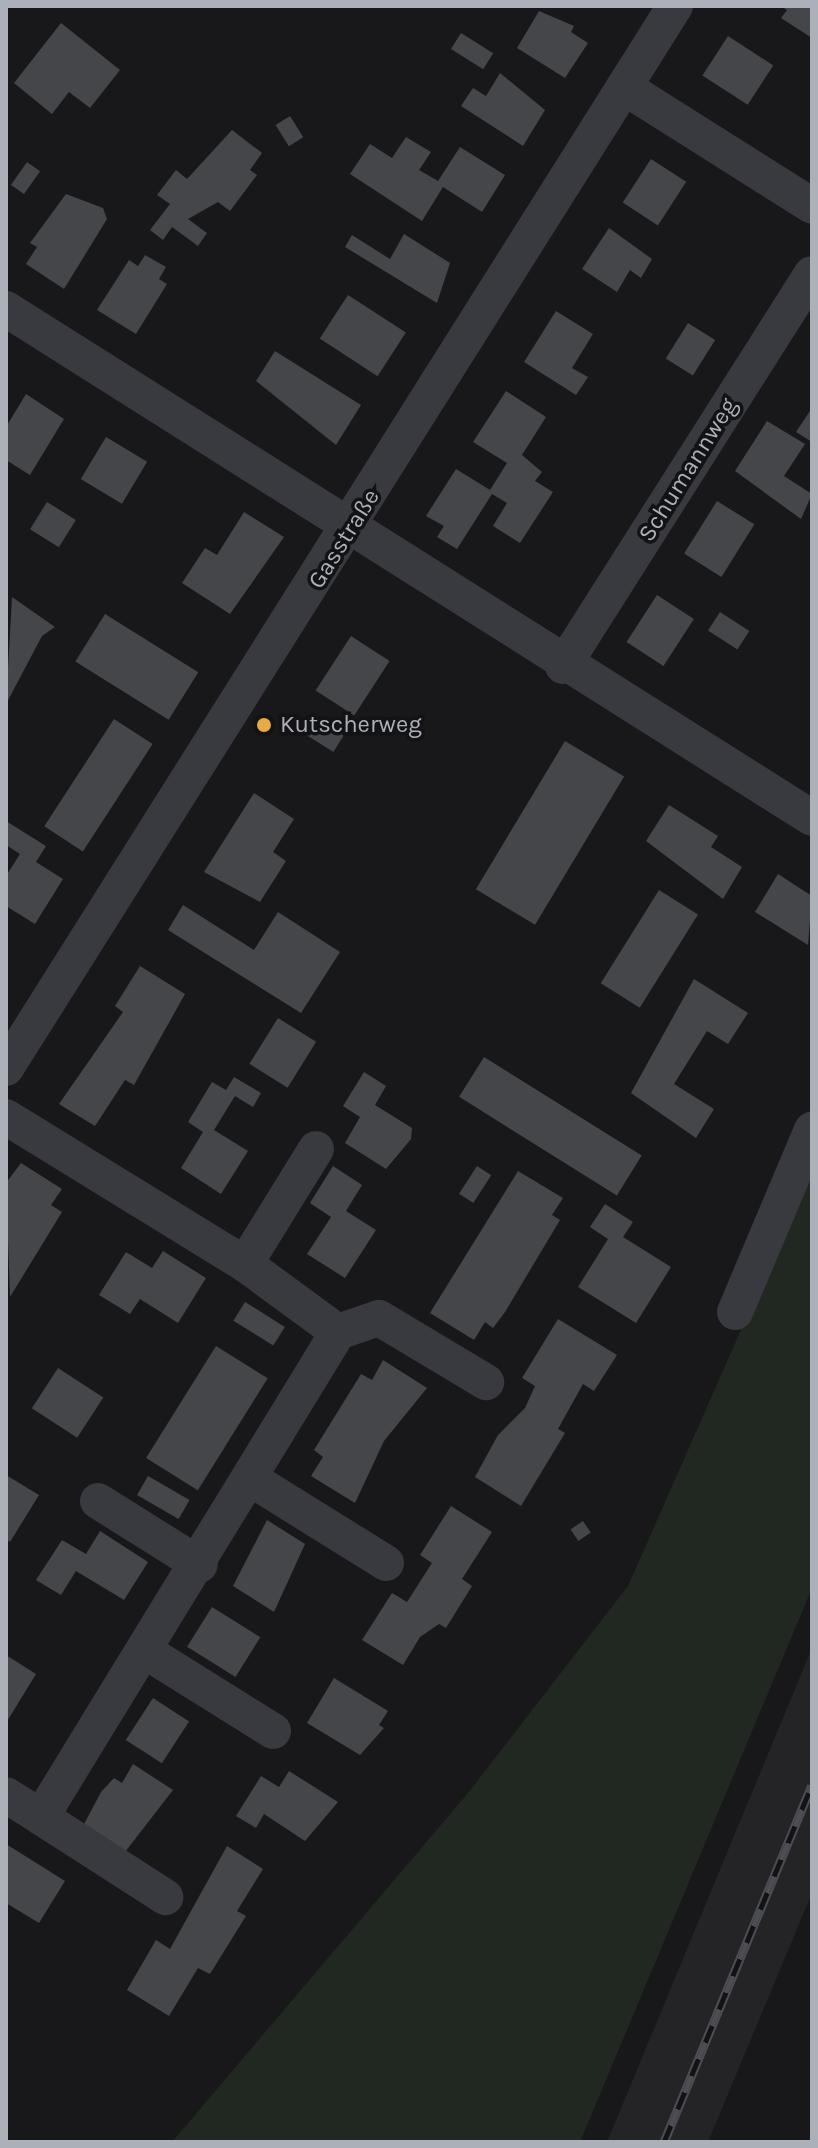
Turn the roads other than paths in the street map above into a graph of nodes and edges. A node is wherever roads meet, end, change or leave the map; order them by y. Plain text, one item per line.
1 (675, 6) edge
2 (624, 87) junction
3 (812, 206) edge
4 (812, 274) edge
5 (6, 309) edge
6 (351, 528) junction
7 (563, 666) junction
8 (812, 818) edge
9 (6, 1068) edge
10 (6, 1117) edge
11 (812, 1130) edge
12 (316, 1149) dead end
13 (245, 1264) junction
14 (735, 1312) dead end
15 (338, 1332) junction
16 (486, 1382) dead end
17 (251, 1479) junction
18 (98, 1501) dead end
19 (386, 1563) dead end
20 (200, 1565) junction
21 (145, 1651) junction
22 (273, 1731) dead end
23 (6, 1795) edge
24 (41, 1817) junction
25 (165, 1897) dead end

1 - 2 street, Gasstraße
2 - 3 street
2 - 6 street, Gasstraße
4 - 7 street, Schumannweg
5 - 6 street
6 - 7 street
6 - 9 street, Gasstraße
7 - 8 street
10 - 13 street
11 - 14 street
12 - 13 street
13 - 15 street
15 - 16 street
15 - 17 street
17 - 19 street
17 - 20 street
18 - 20 street
20 - 21 street
21 - 22 street
21 - 24 street
23 - 24 street
24 - 25 street

